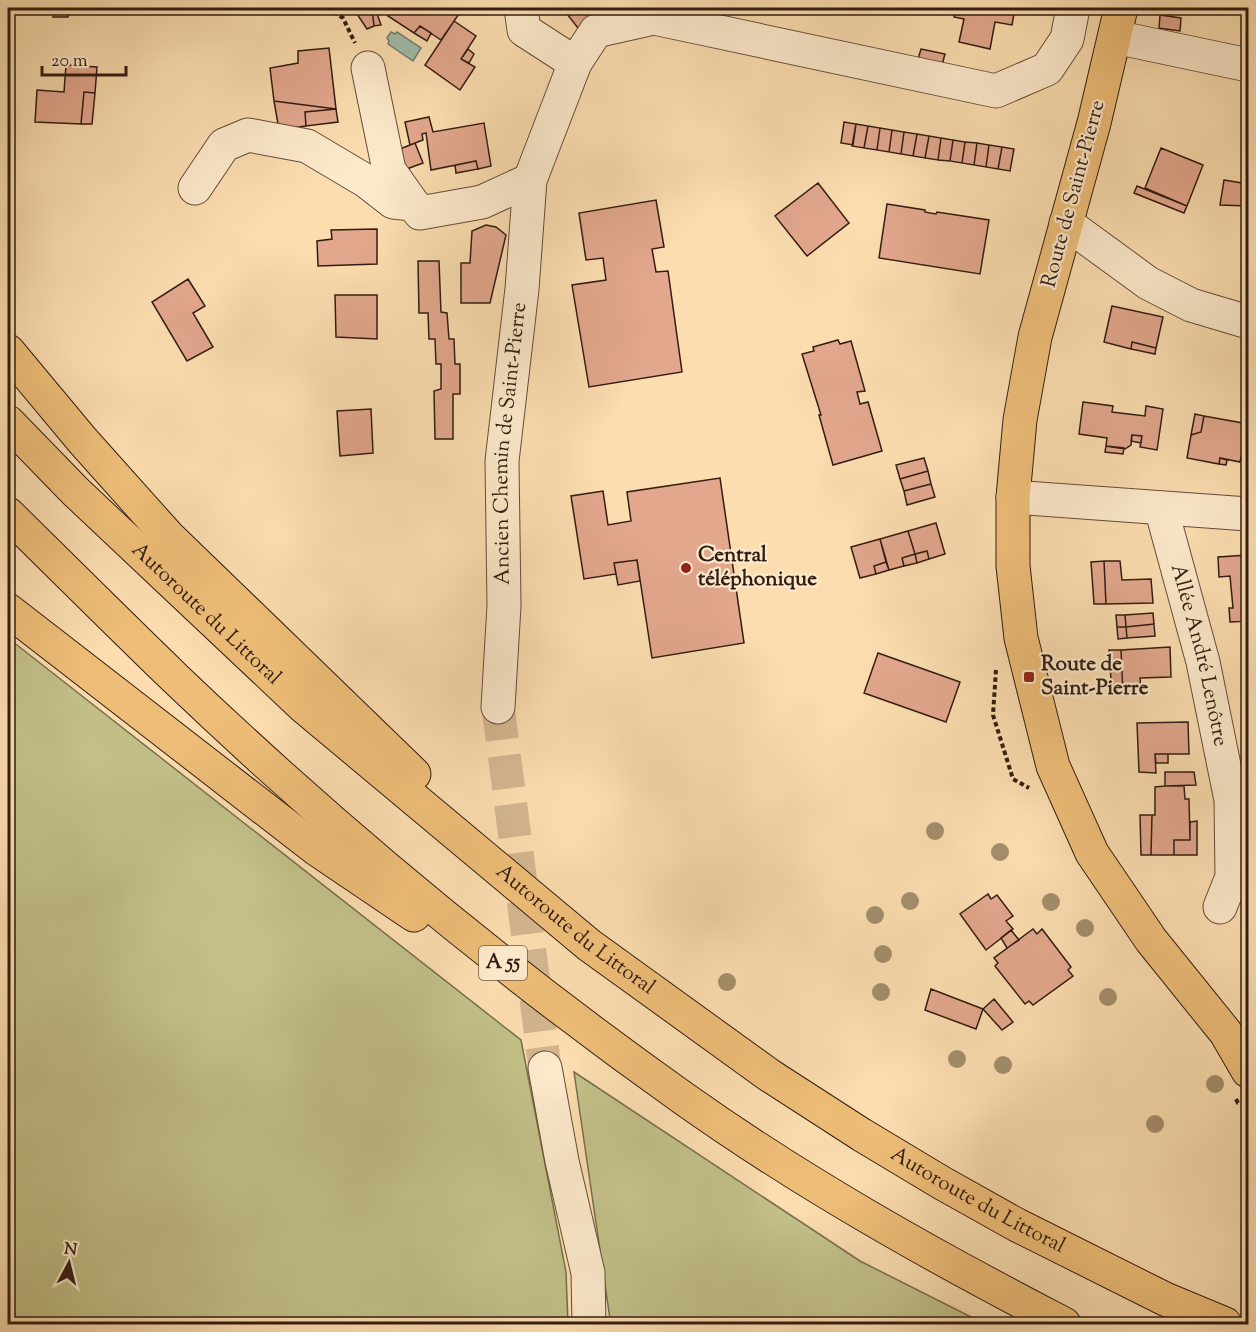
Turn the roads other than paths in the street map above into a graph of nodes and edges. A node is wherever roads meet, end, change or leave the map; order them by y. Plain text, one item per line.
1 (521, 8) edge
2 (1073, 8) edge
3 (1118, 22) edge
4 (575, 63) junction
5 (1248, 65) edge
6 (368, 68) road end
7 (530, 180) junction
8 (195, 188) dead end
9 (413, 204) junction
10 (1066, 223) junction
11 (1248, 322) edge
12 (8, 351) edge
13 (8, 422) edge
14 (1013, 497) junction
15 (1161, 508) junction
16 (8, 514) edge
17 (1248, 514) edge
18 (8, 610) edge
19 (498, 707) tunnel mouth
20 (1220, 907) dead end
21 (589, 945) junction
22 (545, 1068) tunnel mouth
23 (1241, 1082) edge
24 (684, 1099) junction
25 (589, 1324) edge
26 (1064, 1324) edge
27 (1225, 1324) edge

1 - 4 street
2 - 4 street, Ancien Chemin de Saint-Pierre
3 - 5 street
3 - 10 main road, Route de Saint-Pierre
4 - 7 street, Ancien Chemin de Saint-Pierre
6 - 9 street
7 - 9 street
7 - 19 street, Ancien Chemin de Saint-Pierre
8 - 9 street
10 - 11 street
10 - 14 main road, Route de Saint-Pierre
12 - 21 main road
13 - 21 main road, Autoroute du Littoral
14 - 15 street
14 - 23 main road, Route de Saint-Pierre
15 - 17 street
15 - 20 street, Allée André Lenôtre
16 - 24 main road, A 55
18 - 24 main road
21 - 27 main road, Autoroute du Littoral
22 - 25 street
24 - 26 main road, A 55

